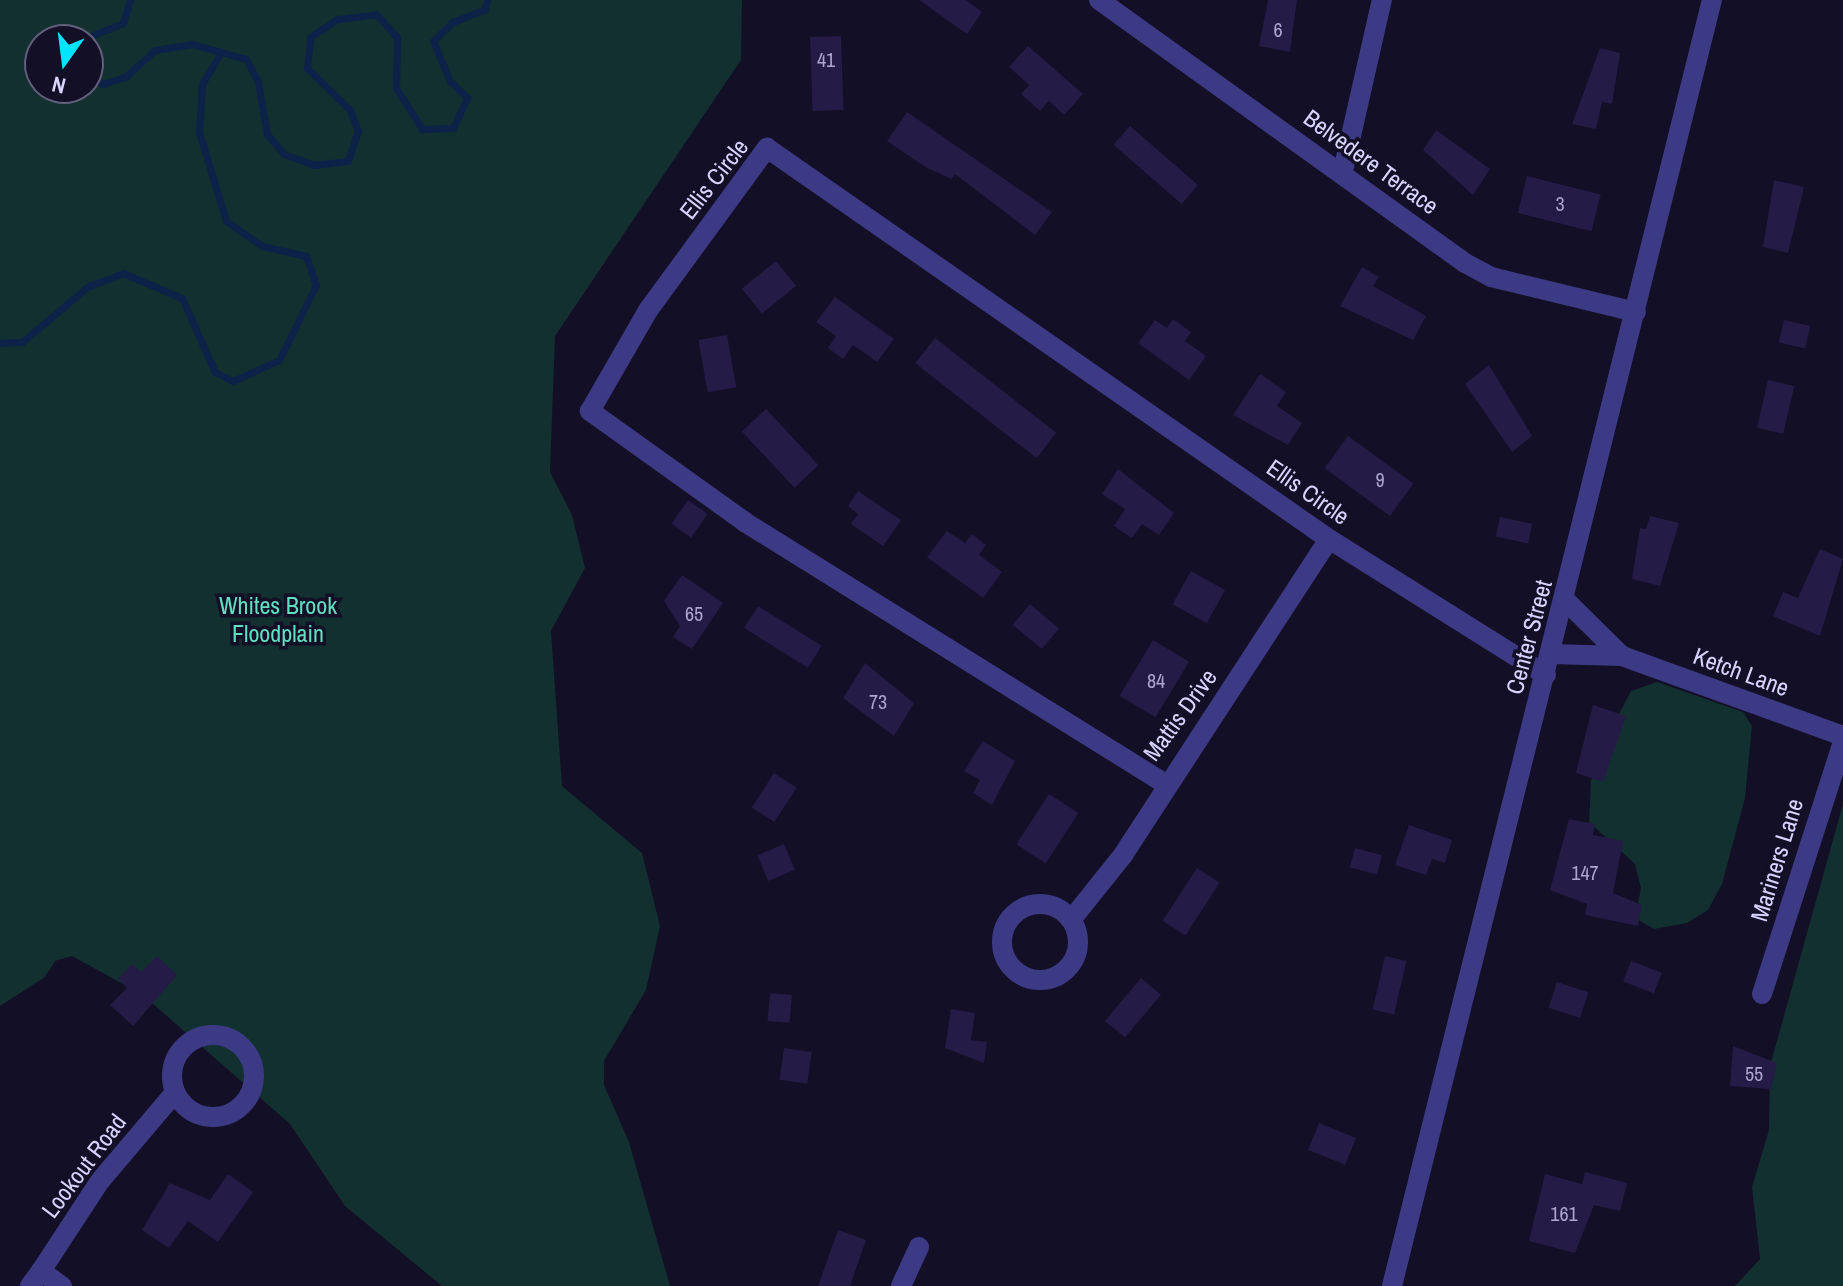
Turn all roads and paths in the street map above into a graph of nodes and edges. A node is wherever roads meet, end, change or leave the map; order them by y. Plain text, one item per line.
1 (1099, 0) edge
2 (1382, 0) edge
3 (1712, 0) edge
4 (1343, 171) junction
5 (1636, 312) junction
6 (1329, 539) junction
7 (1565, 600) junction
8 (1551, 654) junction
9 (1622, 656) junction
10 (1546, 675) junction
11 (1843, 739) edge
12 (1164, 783) junction
13 (1071, 920) dead end
14 (1762, 994) dead end
15 (173, 1095) junction
16 (919, 1247) dead end
17 (36, 1279) edge
18 (62, 1286) edge
19 (901, 1286) edge
20 (1392, 1286) edge

1 - 4 street, Belvedere Terrace
2 - 4 street
3 - 5 street, Center Street
4 - 5 street, Belvedere Terrace
5 - 7 street, Center Street
6 - 10 street, Ellis Circle
6 - 12 street, Mattis Drive
6 - 12 street, Ellis Circle
7 - 8 street, Center Street
7 - 9 street, Ketch Lane
8 - 9 street, Ketch Lane
8 - 10 street, Center Street
9 - 11 street, Ketch Lane
10 - 20 street, Center Street
11 - 14 street, Mariners Lane
12 - 13 street, Mattis Drive
15 - 15 street
15 - 17 street, Lookout Road
16 - 19 street
17 - 18 street, Lookout Road

